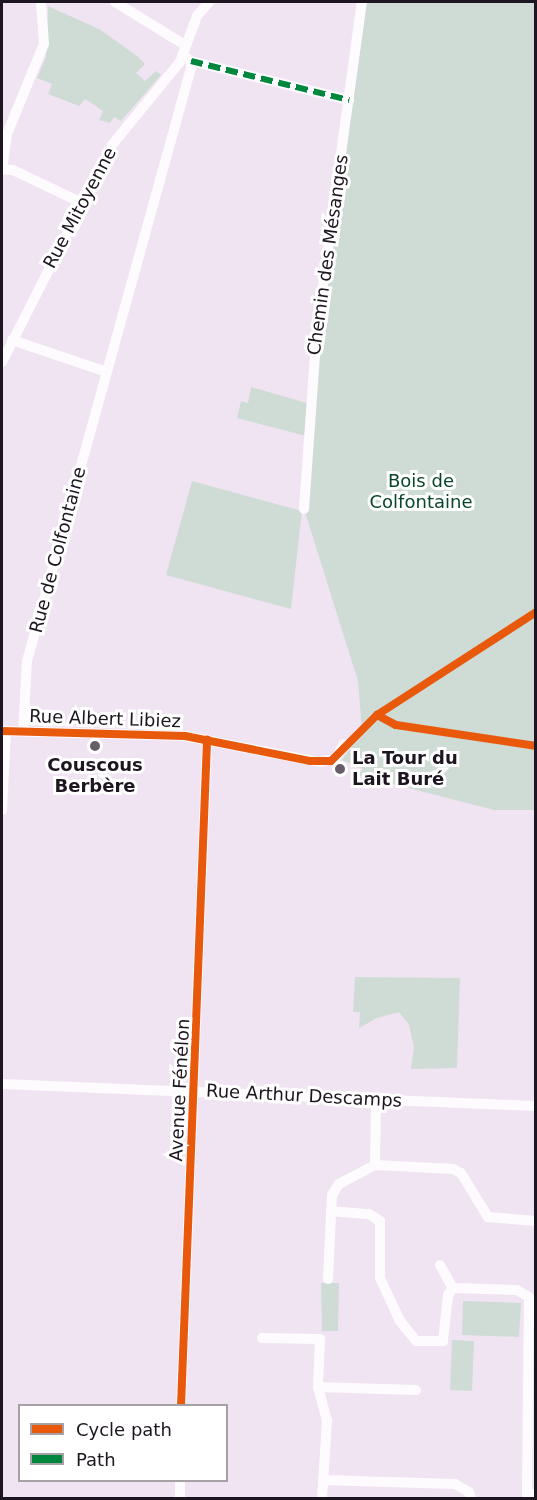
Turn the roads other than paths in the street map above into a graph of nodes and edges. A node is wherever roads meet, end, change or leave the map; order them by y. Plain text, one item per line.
1 (41, 2) edge
2 (115, 2) edge
3 (209, 2) edge
4 (362, 2) edge
5 (186, 54) junction
6 (349, 100) junction
7 (4, 133) edge
8 (2, 169) edge
9 (82, 203) junction
10 (12, 340) junction
11 (2, 362) edge
12 (107, 372) junction
13 (304, 508) dead end
14 (4, 731) edge
15 (23, 731) junction
16 (207, 740) junction
17 (344, 744) dead end
18 (2, 810) edge
19 (2, 1084) edge
20 (195, 1090) junction
21 (376, 1100) junction
22 (536, 1106) edge
23 (375, 1165) junction
24 (331, 1211) junction
25 (536, 1221) edge
26 (440, 1265) dead end
27 (328, 1279) dead end
28 (453, 1288) junction
29 (532, 1293) edge
30 (262, 1338) dead end
31 (532, 1347) edge
32 (318, 1387) junction
33 (416, 1390) dead end
34 (181, 1404) edge
35 (323, 1480) junction
36 (180, 1482) edge
37 (536, 1494) edge
38 (180, 1498) edge
39 (322, 1498) edge
40 (471, 1498) edge

1 - 7 street
2 - 5 street
3 - 5 street, Rue Mitoyenne
4 - 6 street, Chemin des Mésanges
5 - 6 street
5 - 9 street, Rue Mitoyenne
5 - 12 street, Rue de Colfontaine
6 - 13 street, Chemin des Mésanges
7 - 8 street
8 - 9 street
9 - 10 street, Rue Mitoyenne
10 - 11 street, Rue Mitoyenne
10 - 12 street
12 - 15 street, Rue de Colfontaine
14 - 15 street, Rue Albert Libiez
14 - 18 street
15 - 16 street, Rue Albert Libiez
16 - 17 street, Rue Albert Libiez
16 - 20 street, Avenue Fénélon
19 - 20 street, Rue Arthur Descamps
20 - 21 street, Rue Arthur Descamps
20 - 34 street, Avenue Fénélon
21 - 22 street, Rue Arthur Descamps
21 - 23 street
23 - 24 street
23 - 25 street
24 - 27 street
24 - 28 street
26 - 28 street
28 - 29 street
29 - 31 street
30 - 32 street
31 - 37 street
32 - 33 street
32 - 35 street
35 - 39 street
35 - 40 street
36 - 38 street

